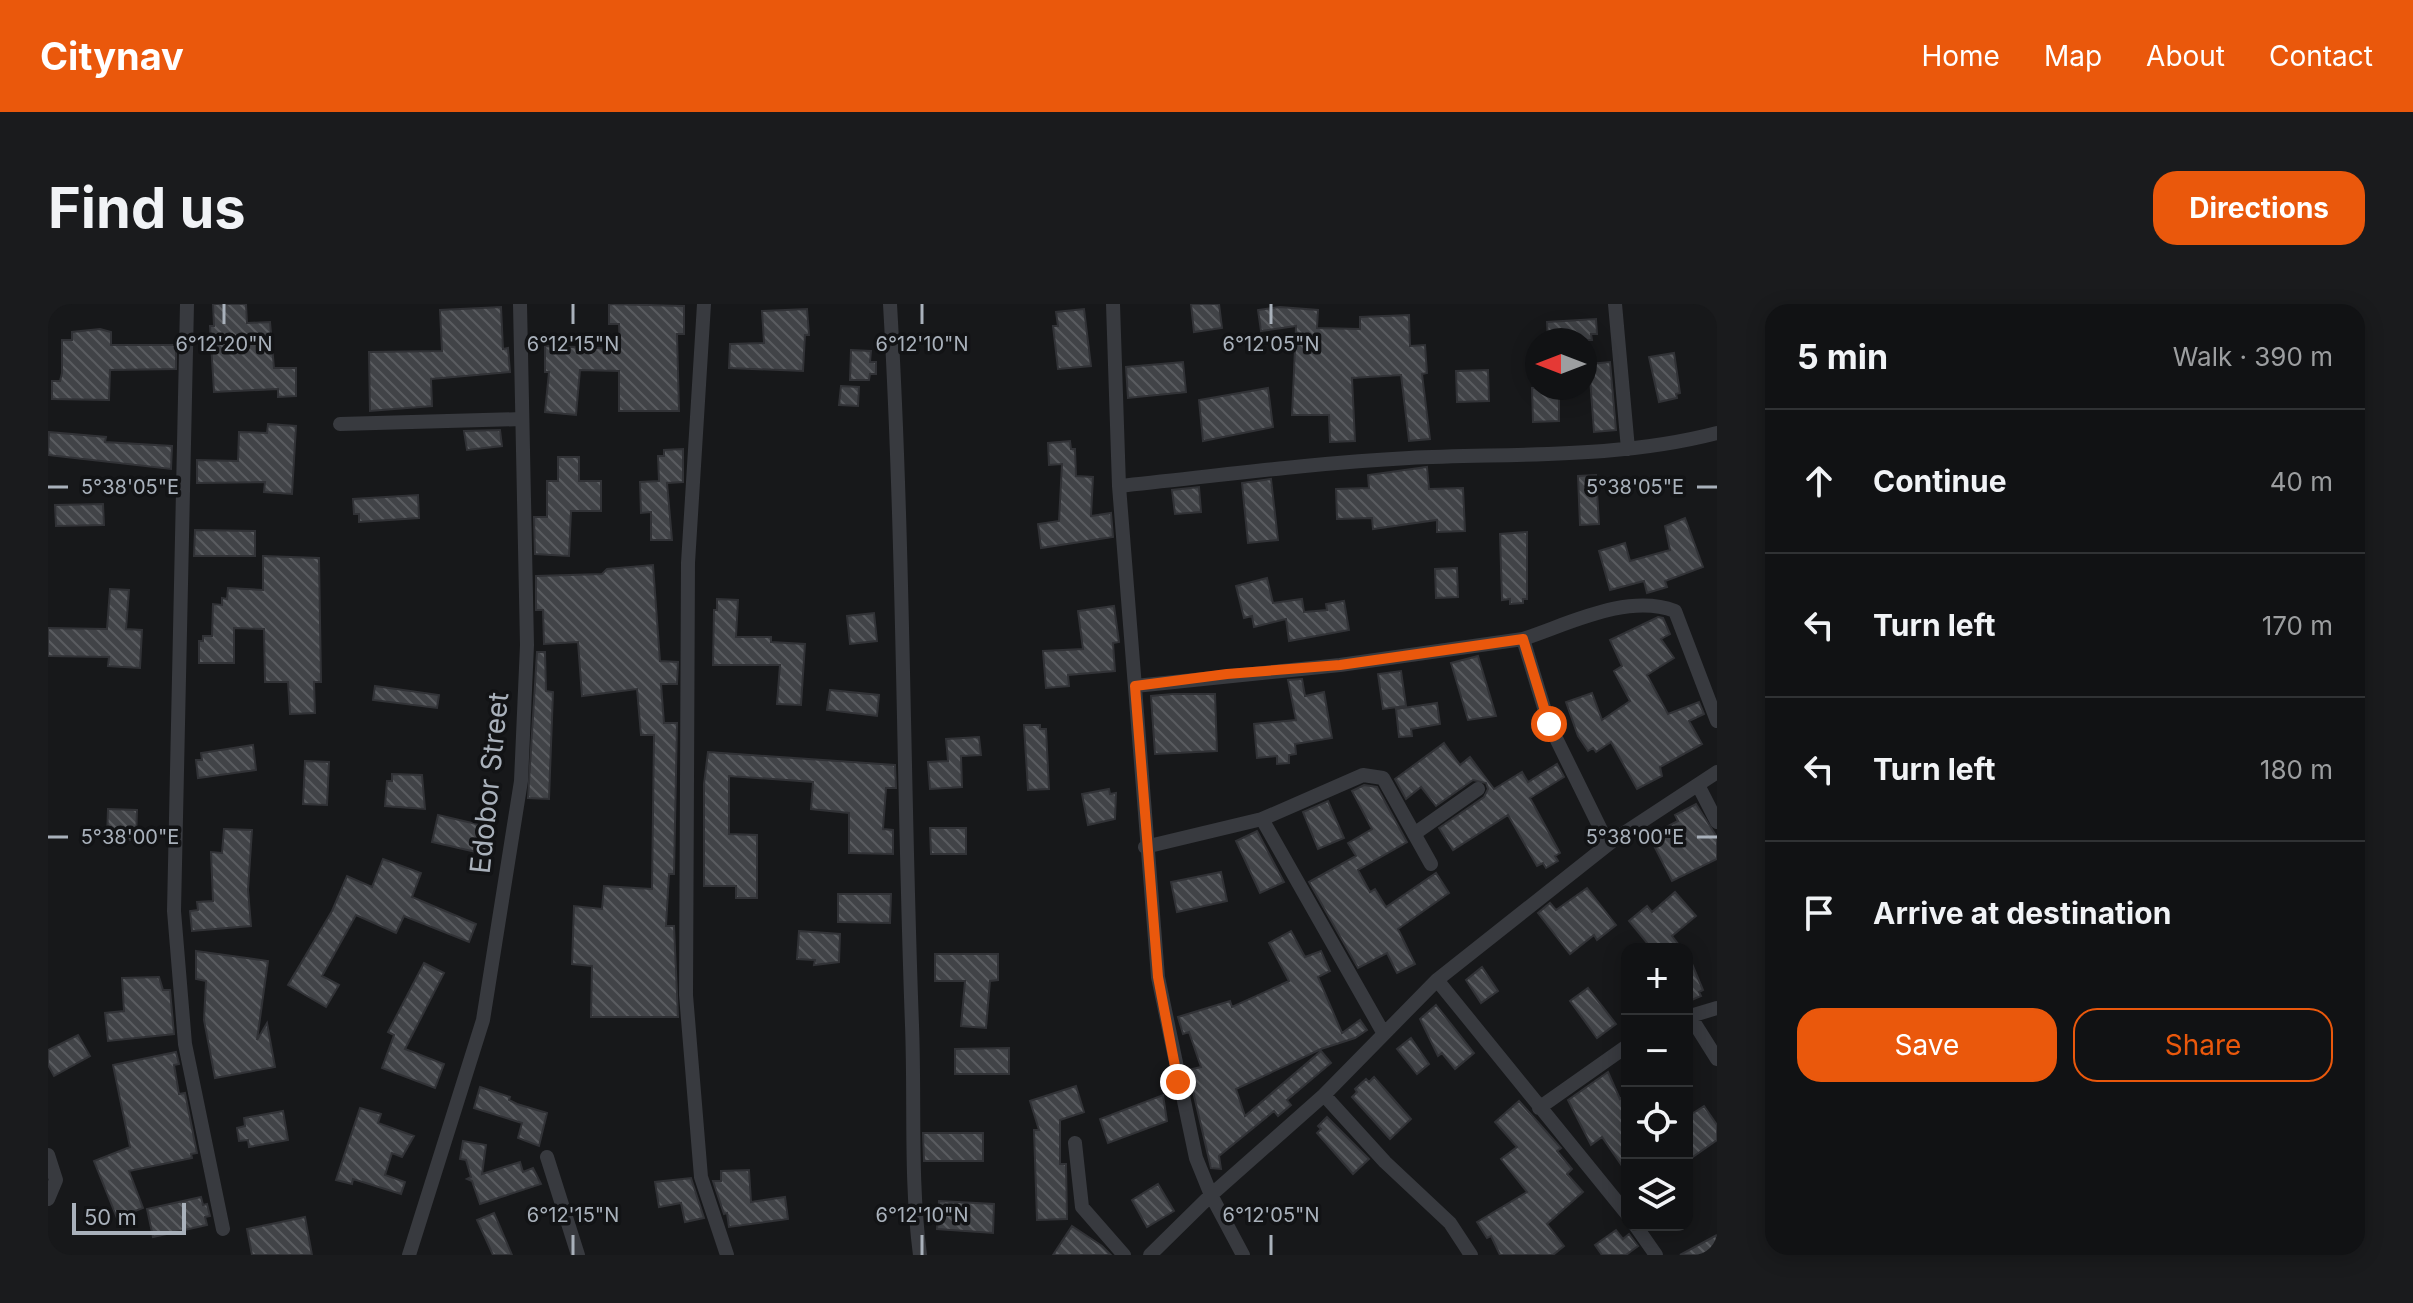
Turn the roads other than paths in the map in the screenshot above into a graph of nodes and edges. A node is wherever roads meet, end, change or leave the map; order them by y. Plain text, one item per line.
1 (187, 304) edge
2 (520, 304) edge
3 (704, 304) edge
4 (890, 304) edge
5 (1113, 304) edge
6 (1615, 304) edge
7 (522, 419) junction
8 (340, 424) dead end
9 (1717, 433) edge
10 (1628, 449) junction
11 (1119, 486) junction
12 (1523, 639) junction
13 (1135, 686) junction
14 (1717, 721) edge
15 (1717, 772) edge
16 (1698, 785) junction
17 (1478, 789) dead end
18 (1262, 819) junction
19 (1717, 822) edge
20 (1414, 834) junction
21 (1608, 844) junction
22 (1145, 847) junction
23 (1431, 864) dead end
24 (1437, 980) junction
25 (1717, 1008) edge
26 (1693, 1015) edge
27 (1693, 1024) edge
28 (1384, 1034) junction
29 (1621, 1050) edge
30 (1717, 1059) edge
31 (1324, 1095) junction
32 (1539, 1108) junction
33 (1075, 1143) dead end
34 (48, 1155) edge
35 (547, 1157) dead end
36 (1211, 1195) junction
37 (48, 1199) edge
38 (1621, 1207) edge
39 (223, 1229) dead end
40 (1639, 1231) edge
41 (409, 1255) edge
42 (578, 1255) edge
43 (727, 1255) edge
44 (920, 1255) edge
45 (1124, 1255) edge
46 (1150, 1255) edge
47 (1243, 1255) edge
48 (1471, 1255) edge
49 (1656, 1255) edge

1 - 39 street
2 - 7 street, Edobor Street
3 - 43 street
4 - 44 street
5 - 11 street
6 - 10 street
7 - 8 street
7 - 41 street, Edobor Street
9 - 10 street
10 - 11 street
11 - 13 street
12 - 13 street
12 - 14 street
12 - 21 street
13 - 22 street
15 - 16 street
16 - 19 street
16 - 21 street
17 - 20 street
18 - 20 street
18 - 22 street
18 - 28 street
20 - 23 street
21 - 24 street
22 - 36 street
24 - 28 street
24 - 32 street
25 - 26 street
27 - 30 street
28 - 31 street
29 - 32 street
31 - 36 street
31 - 48 street
32 - 38 street
33 - 45 street
34 - 37 street
35 - 42 street
36 - 46 street
36 - 47 street
40 - 49 street

